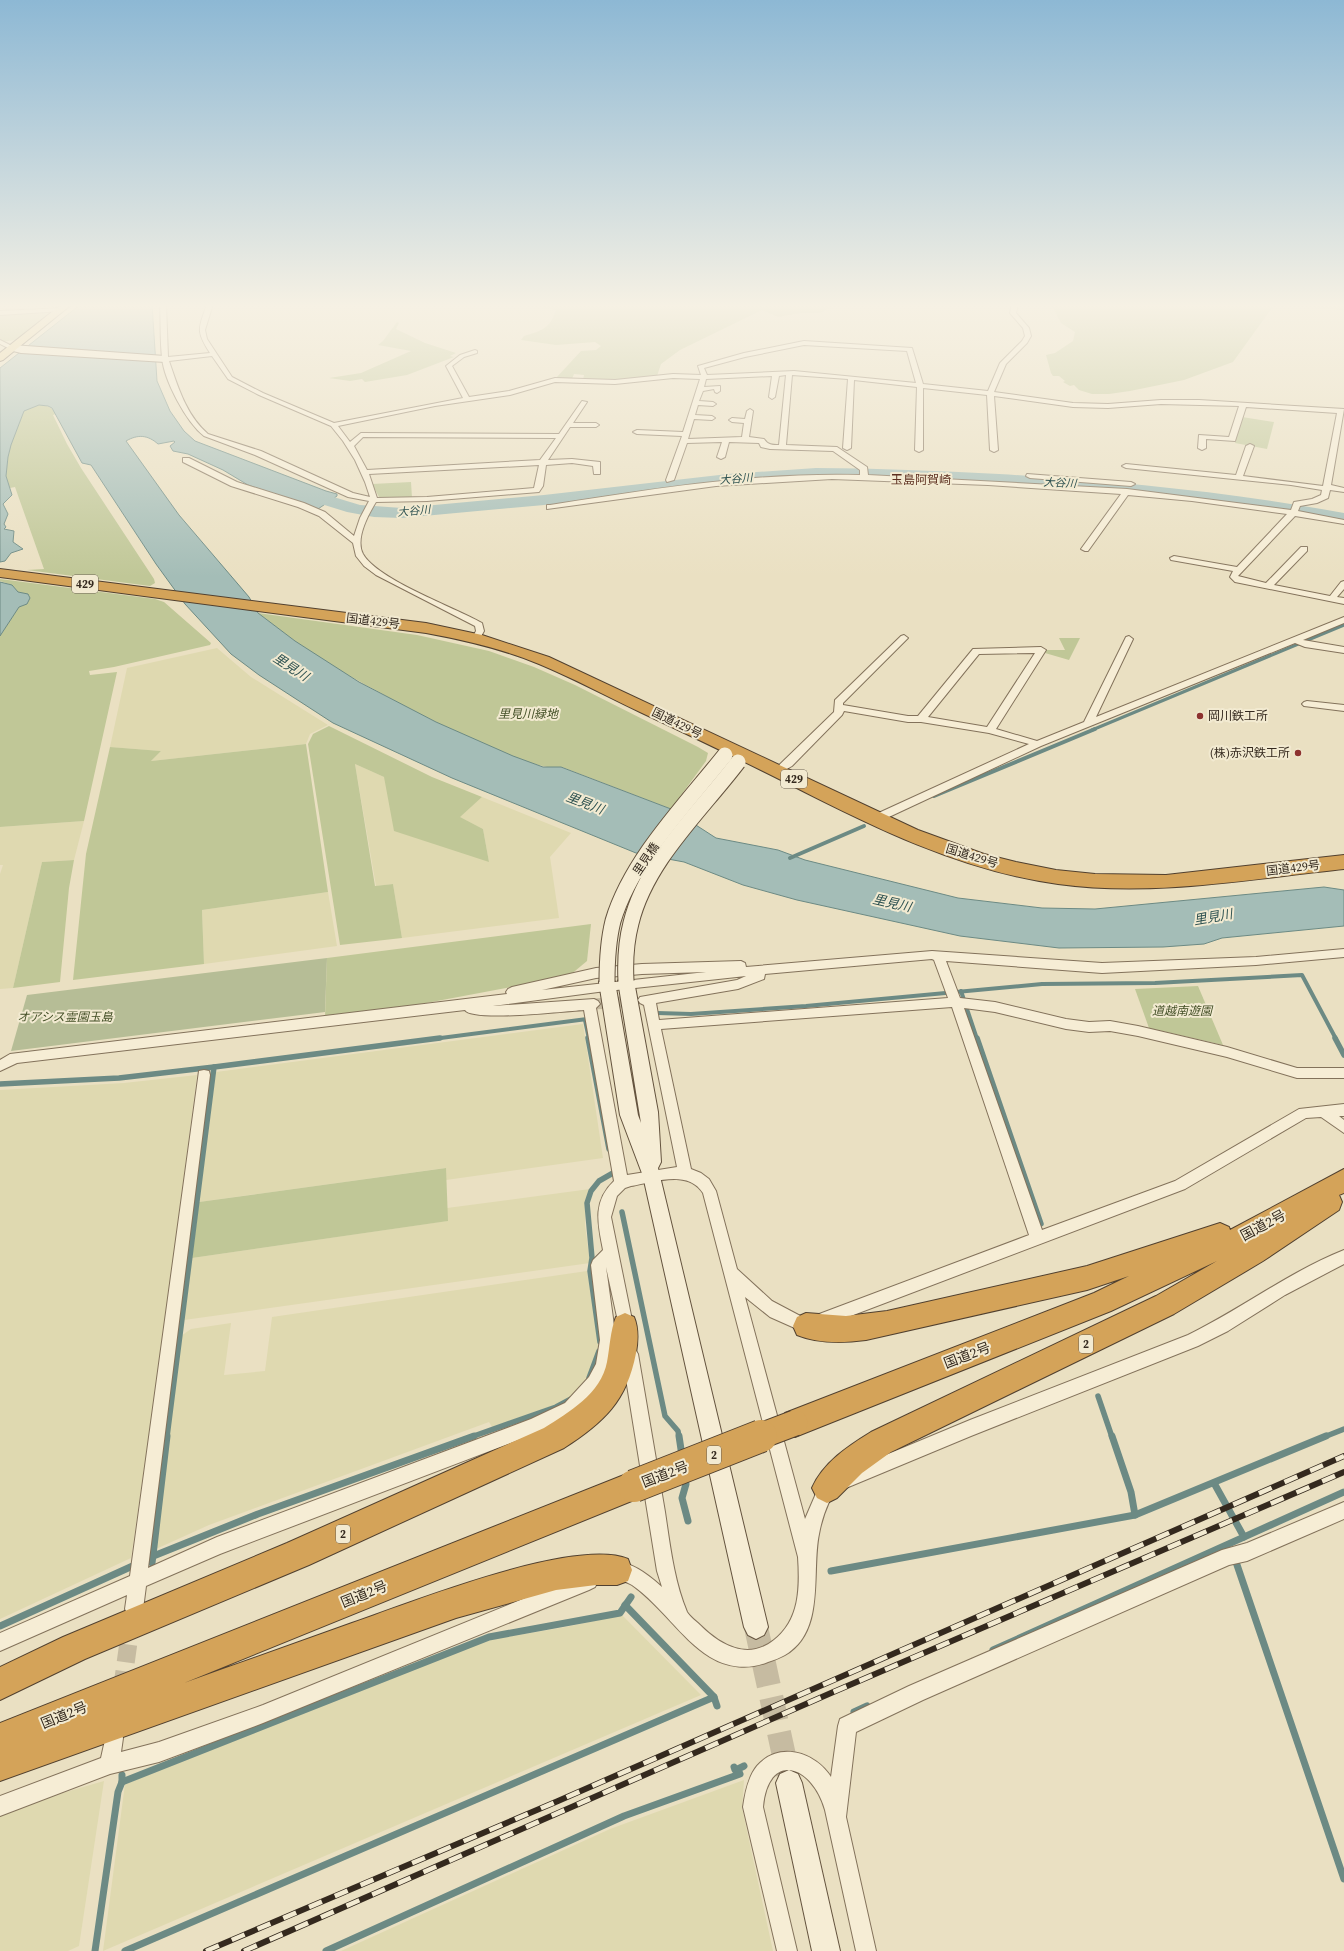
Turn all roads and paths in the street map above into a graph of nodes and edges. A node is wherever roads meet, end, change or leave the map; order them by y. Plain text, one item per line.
1 (177, 395) edge
2 (265, 395) edge
3 (465, 395) edge
4 (491, 395) edge
5 (698, 395) edge
6 (787, 395) edge
7 (850, 395) edge
8 (920, 395) edge
9 (990, 395) edge
10 (1004, 395) edge
11 (467, 399) junction
12 (584, 402) dead end
13 (696, 403) junction
14 (713, 404) dead end
15 (1243, 404) junction
16 (750, 411) dead end
17 (1342, 411) edge
18 (370, 417) junction
19 (692, 417) junction
20 (712, 418) dead end
21 (732, 420) dead end
22 (748, 420) junction
23 (333, 425) junction
24 (569, 425) junction
25 (596, 425) dead end
26 (637, 432) dead end
27 (688, 434) junction
28 (361, 435) junction
29 (561, 436) junction
30 (726, 439) junction
31 (745, 439) junction
32 (350, 446) junction
33 (1250, 446) dead end
34 (782, 447) junction
35 (847, 448) dead end
36 (1202, 448) dead end
37 (919, 450) dead end
38 (994, 450) dead end
39 (721, 457) dead end
40 (186, 460) dead end
41 (543, 462) junction
42 (1126, 466) dead end
43 (364, 472) junction
44 (597, 472) dead end
45 (864, 473) junction
46 (1030, 476) dead end
47 (1239, 478) junction
48 (670, 480) dead end
49 (1140, 485) dead end
50 (1162, 487) dead end
51 (1327, 488) junction
52 (1344, 490) edge
53 (1127, 491) junction
54 (1215, 493) dead end
55 (372, 503) junction
56 (550, 507) dead end
57 (1293, 507) junction
58 (1344, 514) edge
59 (1344, 522) edge
60 (357, 542) junction
61 (1085, 549) dead end
62 (1304, 549) dead end
63 (1174, 558) dead end
64 (1239, 570) junction
65 (0, 573) edge
66 (1344, 584) edge
67 (1268, 586) junction
68 (1332, 598) junction
69 (1344, 601) edge
70 (1344, 620) edge
71 (476, 638) junction
72 (904, 638) dead end
73 (1129, 639) dead end
74 (1299, 642) junction
75 (1344, 650) edge
76 (1307, 704) dead end
77 (839, 707) junction
78 (1344, 708) edge
79 (921, 719) junction
80 (1088, 725) junction
81 (990, 730) junction
82 (1038, 744) junction
83 (735, 755) junction
84 (778, 771) junction
85 (876, 819) junction
86 (1344, 862) edge
87 (1344, 953) edge
88 (938, 955) junction
89 (782, 968) junction
90 (626, 983) junction
91 (608, 984) junction
92 (959, 999) junction
93 (450, 1007) junction
94 (653, 1025) junction
95 (0, 1066) edge
96 (1344, 1072) edge
97 (204, 1075) dead end
98 (1344, 1110) edge
99 (1322, 1111) junction
100 (1344, 1127) edge
101 (685, 1173) junction
102 (652, 1176) junction
103 (1344, 1180) edge
104 (621, 1183) junction
105 (1344, 1192) edge
106 (1256, 1230) junction
107 (1038, 1239) junction
108 (610, 1253) junction
109 (1344, 1257) edge
110 (732, 1271) junction
111 (625, 1326) junction
112 (806, 1326) junction
113 (827, 1488) junction
114 (1344, 1510) edge
115 (807, 1557) junction
116 (139, 1569) junction
117 (617, 1570) junction
118 (134, 1609) dead end
119 (680, 1617) junction
120 (756, 1627) tunnel mouth
121 (0, 1642) edge
122 (0, 1684) edge
123 (114, 1738) dead end
124 (0, 1740) edge
125 (0, 1764) edge
126 (110, 1764) junction
127 (789, 1783) tunnel mouth
128 (0, 1806) edge
129 (836, 1820) junction
130 (787, 1951) edge
131 (826, 1951) edge
132 (866, 1951) edge

1 - 55 street
2 - 23 street
3 - 11 street
4 - 11 street
5 - 13 street
6 - 34 street
7 - 35 street
8 - 37 street
9 - 38 street
10 - 15 street
11 - 18 street
12 - 24 street
13 - 14 street
13 - 19 street
15 - 17 street
15 - 36 street
16 - 22 street
17 - 51 street
18 - 23 street
18 - 28 street
19 - 20 street
19 - 27 street
21 - 22 street
22 - 31 street
23 - 32 street
24 - 25 street
24 - 29 street
26 - 27 street
27 - 30 street
27 - 48 street
28 - 29 street
28 - 32 street
29 - 41 street
30 - 31 street
30 - 39 street
31 - 34 street
32 - 43 street
33 - 47 street
34 - 45 street
40 - 60 street
41 - 43 street
41 - 44 street
41 - 55 street
42 - 47 street
43 - 55 street
45 - 53 street
45 - 56 street
46 - 49 street
47 - 51 street
50 - 54 street
51 - 52 street
51 - 57 street
53 - 57 street
53 - 61 street
55 - 60 street
57 - 58 street
57 - 59 street
57 - 64 street
60 - 71 street
62 - 67 street
63 - 64 street
64 - 67 street
65 - 71 highway, 国道429号 / 429
66 - 68 street
67 - 68 street
68 - 69 street
70 - 74 street
71 - 83 highway, 国道429号 / 429
72 - 77 street
73 - 80 street
74 - 75 street
74 - 80 street
76 - 78 street
77 - 79 street
77 - 84 street
79 - 81 street
79 - 81 street
80 - 82 street
81 - 82 street
82 - 85 street
83 - 84 highway, 国道429号 / 429
83 - 90 street, 里見橋, bridge
83 - 91 street, 里見橋, bridge
84 - 85 highway, 国道429号 / 429
85 - 86 highway, 国道429号 / 429
87 - 88 street
88 - 89 street
88 - 92 street
89 - 90 street
89 - 93 street
89 - 94 street
90 - 91 street
90 - 102 street, 里見橋
91 - 93 street
91 - 102 street, 里見橋
92 - 94 street
92 - 96 street
92 - 107 street
93 - 95 street
93 - 104 street
94 - 101 street
97 - 116 street
98 - 99 street
99 - 100 street
99 - 107 street
101 - 102 street
101 - 110 street
102 - 104 street
102 - 120 street
103 - 106 highway, 国道2号 / 2
104 - 108 street
105 - 113 highway, 2
106 - 112 highway, 2
106 - 124 highway, 国道2号 / 2, bridge
107 - 112 street
108 - 111 street
108 - 116 street
109 - 113 street
110 - 112 street
110 - 115 street
111 - 119 street
111 - 122 highway, 2
113 - 115 street
114 - 129 street
115 - 119 street
116 - 118 street
116 - 121 street
117 - 119 street
117 - 125 highway
117 - 126 street
123 - 126 street
126 - 128 street
127 - 131 street
129 - 130 street
129 - 132 street

